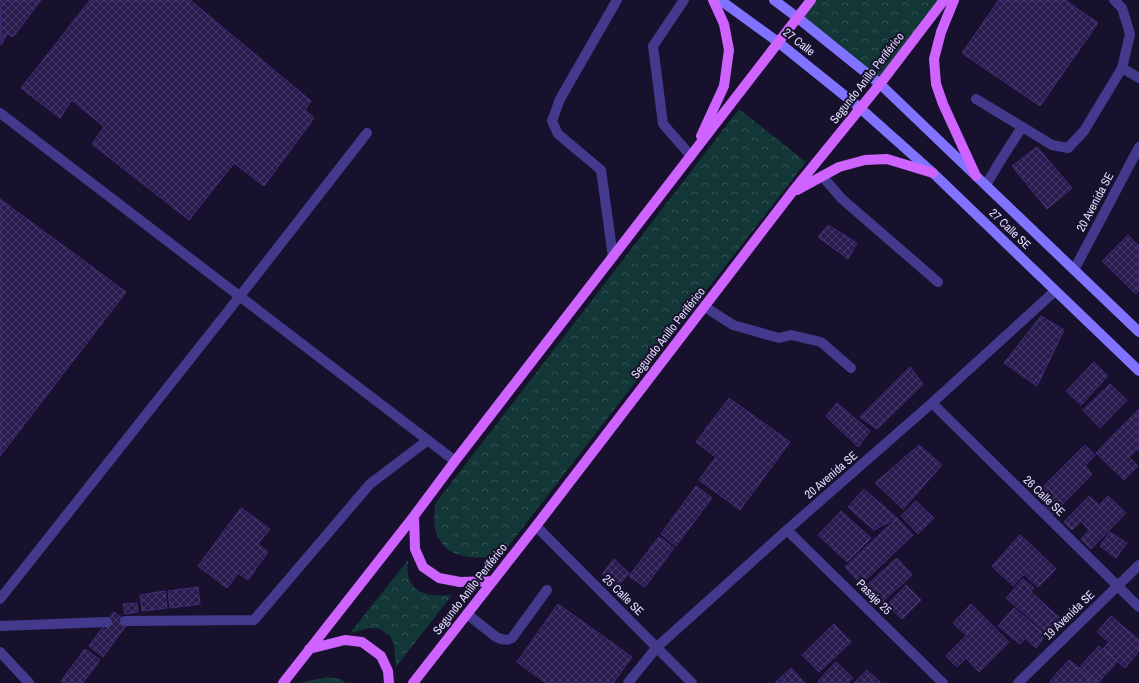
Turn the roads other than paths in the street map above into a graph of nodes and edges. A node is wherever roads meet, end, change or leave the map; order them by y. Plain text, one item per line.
1 (617, 0) edge
2 (684, 0) edge
3 (713, 0) edge
4 (720, 0) edge
5 (774, 0) edge
6 (811, 0) edge
7 (944, 0) edge
8 (954, 0) edge
9 (1114, 0) edge
10 (798, 18) junction
11 (778, 42) junction
12 (1122, 68) junction
13 (1139, 78) edge
14 (880, 84) junction
15 (976, 99) dead end
16 (860, 108) junction
17 (0, 113) edge
18 (1022, 127) junction
19 (367, 133) dead end
20 (1139, 147) edge
21 (692, 154) junction
22 (933, 173) junction
23 (822, 176) junction
24 (976, 176) junction
25 (986, 185) junction
26 (794, 191) junction
27 (613, 257) junction
28 (1074, 270) junction
29 (938, 282) dead end
30 (1055, 291) junction
31 (240, 296) junction
32 (705, 306) junction
33 (1139, 332) edge
34 (851, 368) dead end
35 (1139, 371) edge
36 (932, 403) junction
37 (428, 440) junction
38 (455, 460) junction
39 (414, 516) junction
40 (536, 526) junction
41 (787, 530) junction
42 (1139, 565) edge
43 (493, 581) junction
44 (1118, 586) junction
45 (546, 590) dead end
46 (0, 600) edge
47 (1139, 607) edge
48 (467, 614) junction
49 (125, 621) dead end
50 (107, 622) dead end
51 (0, 626) edge
52 (657, 647) junction
53 (309, 649) junction
54 (0, 652) edge
55 (29, 683) edge
56 (283, 683) edge
57 (389, 683) edge
58 (413, 683) edge
59 (628, 683) edge
60 (692, 683) edge
61 (943, 683) edge
62 (1018, 683) edge

1 - 27 street
2 - 21 street
3 - 21 main road
4 - 11 main road, 27 Calle
5 - 10 main road, 27 Calle
6 - 10 main road
7 - 14 main road, Segundo Anillo Periférico
8 - 24 main road
9 - 12 street
10 - 11 main road
10 - 14 main road, 27 Calle
11 - 16 main road, 27 Calle
11 - 21 main road
12 - 13 street
12 - 18 street
14 - 16 main road, Segundo Anillo Periférico
14 - 24 main road, 27 Calle SE
15 - 18 street
16 - 22 main road, 27 Calle SE
16 - 26 main road, Segundo Anillo Periférico
17 - 31 street
18 - 25 street
19 - 31 street
20 - 28 street, 20 Avenida SE
21 - 27 main road
22 - 23 main road
22 - 30 main road, 27 Calle SE
23 - 26 main road
23 - 29 street
24 - 25 main road, 27 Calle SE
25 - 28 main road, 27 Calle SE
26 - 32 main road, Segundo Anillo Periférico
27 - 38 main road
28 - 33 main road, 27 Calle SE
30 - 35 main road, 27 Calle SE
30 - 36 street, 20 Avenida SE
31 - 37 street
31 - 46 street
32 - 34 street
32 - 40 main road, Segundo Anillo Periférico
36 - 41 street, 20 Avenida SE
36 - 44 street, 26 Calle SE
37 - 38 street
37 - 49 street
38 - 39 main road
39 - 43 main road
39 - 53 main road
40 - 43 main road, Segundo Anillo Periférico
40 - 52 street, 25 Calle SE
41 - 52 street, 20 Avenida SE
41 - 61 street, Pasaje 25
42 - 44 street, 19 Avenida SE
43 - 48 main road, Segundo Anillo Periférico
44 - 47 street, 26 Calle SE
44 - 62 street, 19 Avenida SE
45 - 48 street
48 - 58 main road, Segundo Anillo Periférico
50 - 51 street
52 - 59 street, 20 Avenida SE
52 - 60 street, 25 Calle SE
53 - 56 main road
53 - 57 main road
54 - 55 street

